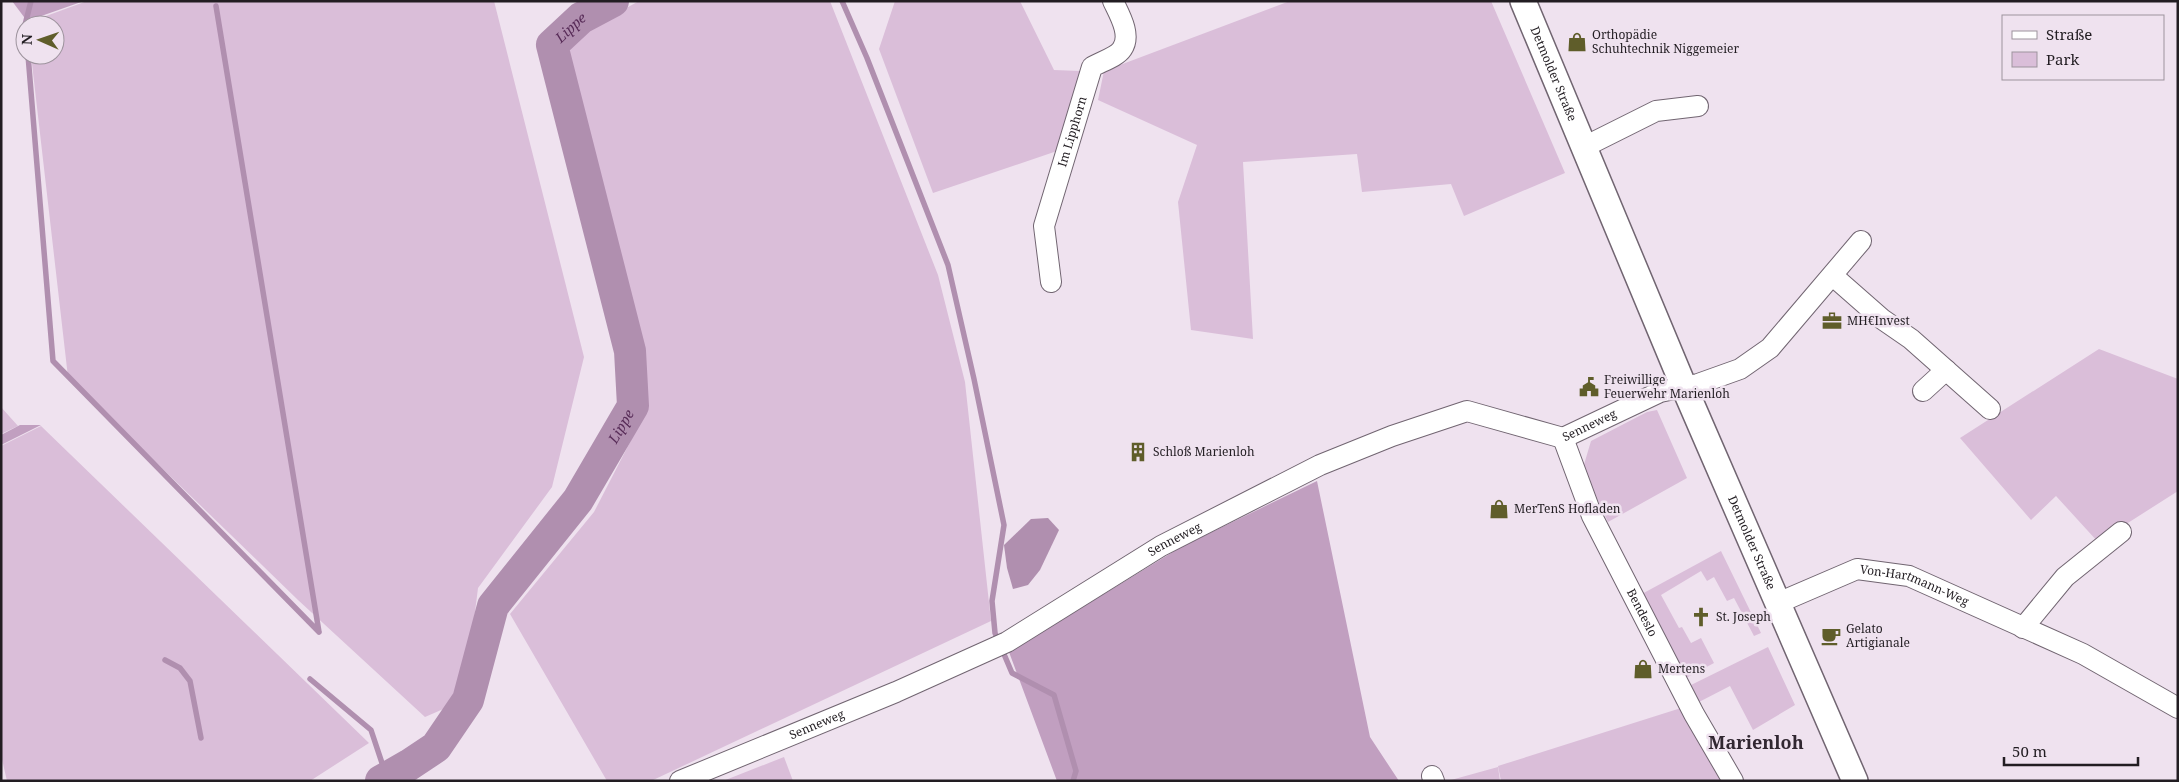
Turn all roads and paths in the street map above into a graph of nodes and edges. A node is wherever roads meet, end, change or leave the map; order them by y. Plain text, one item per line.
1 (1113, 1) edge
2 (1523, 1) edge
3 (1698, 106) dead end
4 (1584, 147) junction
5 (1861, 241) dead end
6 (1833, 276) junction
7 (1051, 282) dead end
8 (1946, 370) junction
9 (1684, 387) junction
10 (1923, 391) dead end
11 (1990, 409) dead end
12 (1563, 438) junction
13 (2121, 532) dead end
14 (1778, 603) junction
15 (2023, 628) junction
16 (2178, 708) edge
17 (680, 781) edge
18 (1733, 781) edge
19 (1855, 781) edge

1 - 7 street, Im Lipphorn
2 - 4 street, Detmolder Straße
3 - 4 street
4 - 9 street, Detmolder Straße
5 - 6 street
6 - 8 street
6 - 9 street
8 - 10 street
8 - 11 street
9 - 12 street, Senneweg
9 - 14 street, Detmolder Straße
12 - 17 street, Senneweg
12 - 18 street, Bendeslo
13 - 15 street
14 - 15 street, Von-Hartmann-Weg
14 - 19 street, Detmolder Straße
15 - 16 street, Von-Hartmann-Weg

